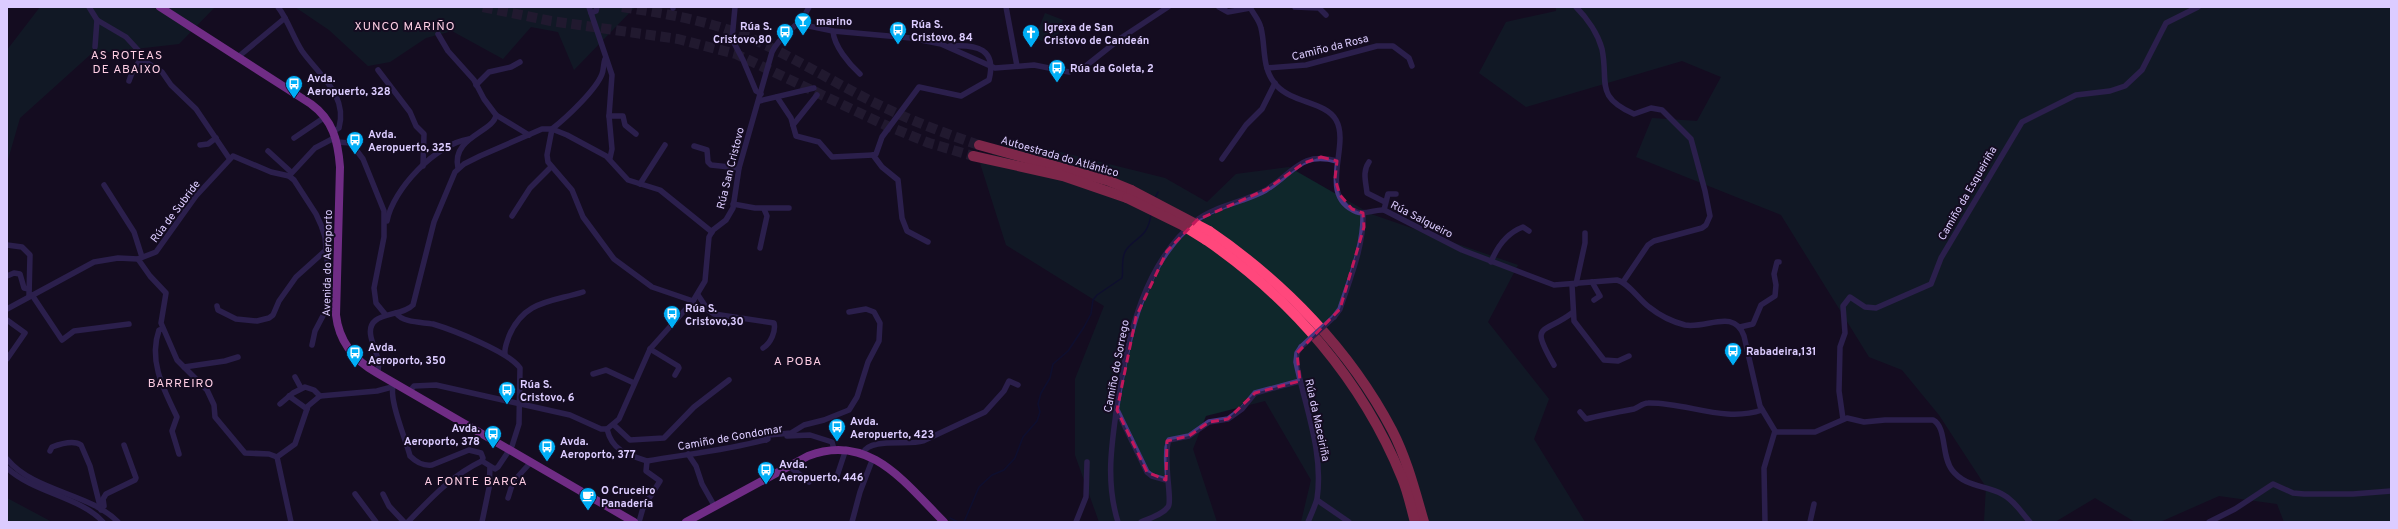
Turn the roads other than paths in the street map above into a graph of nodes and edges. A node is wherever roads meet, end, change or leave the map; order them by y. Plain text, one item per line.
1 (89, 7) edge
2 (160, 7) edge
3 (278, 7) edge
4 (597, 7) edge
5 (735, 7) edge
6 (809, 7) edge
7 (1006, 7) edge
8 (1168, 7) edge
9 (1219, 7) edge
10 (1295, 7) edge
11 (1576, 7) edge
12 (2198, 7) edge
13 (1247, 8) edge
14 (590, 10) edge
15 (1326, 16) dead end
16 (285, 18) junction
17 (97, 20) junction
18 (799, 24) junction
19 (833, 31) junction
20 (438, 34) dead end
21 (950, 46) junction
22 (96, 47) dead end
23 (142, 58) junction
24 (238, 58) junction
25 (606, 59) junction
26 (520, 62) dead end
27 (1017, 66) junction
28 (1412, 66) dead end
29 (991, 67) junction
30 (1267, 68) junction
31 (378, 70) dead end
32 (860, 74) dead end
33 (129, 81) dead end
34 (1275, 83) junction
35 (476, 85) junction
36 (814, 88) dead end
37 (761, 94) junction
38 (817, 95) dead end
39 (777, 97) junction
40 (759, 101) junction
41 (496, 114) junction
42 (609, 116) junction
43 (325, 117) junction
44 (793, 125) junction
45 (552, 129) junction
46 (636, 134) dead end
47 (529, 135) junction
48 (336, 137) junction
49 (216, 138) junction
50 (294, 138) dead end
51 (468, 139) junction
52 (200, 145) dead end
53 (665, 145) dead end
54 (980, 145) tunnel mouth
55 (694, 146) dead end
56 (268, 151) dead end
57 (873, 155) junction
58 (973, 156) tunnel mouth
59 (229, 158) junction
60 (610, 158) junction
61 (1222, 159) dead end
62 (1337, 161) junction
63 (1369, 162) dead end
64 (422, 166) junction
65 (551, 167) junction
66 (458, 168) junction
67 (739, 168) junction
68 (290, 174) junction
69 (640, 184) junction
70 (104, 185) dead end
71 (1129, 194) junction
72 (1396, 194) dead end
73 (1385, 202) junction
74 (733, 204) junction
75 (788, 208) dead end
76 (764, 209) junction
77 (1384, 210) junction
78 (1363, 213) junction
79 (512, 216) dead end
80 (1529, 231) dead end
81 (712, 232) junction
82 (1585, 234) dead end
83 (1208, 235) junction
84 (384, 237) junction
85 (928, 242) dead end
86 (7, 245) edge
87 (760, 248) dead end
88 (326, 250) junction
89 (140, 258) junction
90 (1491, 262) junction
91 (1779, 262) dead end
92 (7, 276) edge
93 (1592, 282) junction
94 (1623, 282) junction
95 (1574, 284) junction
96 (29, 289) junction
97 (583, 292) dead end
98 (30, 295) junction
99 (698, 295) junction
100 (1594, 300) dead end
101 (693, 301) junction
102 (336, 304) junction
103 (217, 306) dead end
104 (7, 309) edge
105 (849, 312) dead end
106 (396, 313) junction
107 (1572, 313) junction
108 (386, 314) junction
109 (7, 320) edge
110 (129, 324) dead end
111 (1738, 325) junction
112 (162, 329) junction
113 (312, 345) dead end
114 (764, 348) dead end
115 (650, 349) junction
116 (505, 354) junction
117 (1629, 356) dead end
118 (238, 357) dead end
119 (7, 359) edge
120 (1554, 365) dead end
121 (184, 367) junction
122 (377, 374) junction
123 (593, 374) dead end
124 (675, 375) dead end
125 (295, 377) dead end
126 (729, 380) dead end
127 (1300, 382) junction
128 (634, 383) junction
129 (1018, 385) dead end
130 (393, 386) junction
131 (301, 388) junction
132 (409, 392) junction
133 (289, 396) junction
134 (320, 396) junction
135 (520, 403) junction
136 (280, 404) dead end
137 (307, 410) junction
138 (1117, 410) junction
139 (1762, 410) junction
140 (1580, 412) dead end
141 (1843, 419) junction
142 (614, 424) junction
143 (607, 429) junction
144 (1775, 432) junction
145 (766, 440) junction
146 (124, 444) dead end
147 (834, 449) junction
148 (846, 449) junction
149 (510, 450) junction
150 (50, 452) dead end
151 (863, 453) junction
152 (179, 454) dead end
153 (688, 454) junction
154 (277, 457) junction
155 (873, 458) junction
156 (7, 459) edge
157 (482, 461) junction
158 (647, 461) junction
159 (531, 462) junction
160 (1086, 462) dead end
161 (789, 466) junction
162 (490, 467) junction
163 (7, 468) edge
164 (837, 476) dead end
165 (1166, 480) junction
166 (809, 482) dead end
167 (2391, 491) edge
168 (355, 494) dead end
169 (383, 494) dead end
170 (508, 498) dead end
171 (1317, 500) junction
172 (1814, 504) dead end
173 (716, 507) junction
174 (103, 512) junction
175 (103, 522) edge
176 (118, 522) edge
177 (292, 522) edge
178 (376, 522) edge
179 (404, 522) edge
180 (408, 522) edge
181 (482, 522) edge
182 (634, 522) edge
183 (639, 522) edge
184 (686, 522) edge
185 (852, 522) edge
186 (944, 522) edge
187 (1076, 522) edge
188 (1118, 522) edge
189 (1141, 522) edge
190 (1308, 522) edge
191 (1350, 522) edge
192 (1415, 522) edge
193 (1424, 522) edge
194 (1766, 522) edge
195 (1810, 522) edge
196 (2030, 522) edge
197 (2209, 522) edge

1 - 17 street
2 - 24 main road, Avenida do Aeroporto
3 - 16 street
4 - 14 street
5 - 37 street
6 - 18 street
7 - 27 street
8 - 27 street
9 - 13 street
10 - 15 street
11 - 94 street
12 - 141 street, Camiño da Esqueiriña
13 - 30 street
14 - 25 street
16 - 24 street
16 - 48 street
17 - 22 street
17 - 23 street
18 - 19 street
18 - 37 street, Rúa San Cristovo
19 - 21 street
19 - 32 street
20 - 35 street
21 - 29 street
21 - 29 street
23 - 33 street
23 - 49 street
24 - 43 main road, Avenida do Aeroporto
25 - 42 street
25 - 45 street
26 - 35 street
27 - 29 street
28 - 30 street, Camiño da Rosa
29 - 57 street
30 - 34 street
31 - 64 street
34 - 61 street
34 - 62 street
35 - 41 street
36 - 39 street
37 - 40 street, Rúa San Cristovo
38 - 44 street
39 - 40 street
39 - 44 street
40 - 67 street, Rúa San Cristovo
41 - 47 street
41 - 51 street
42 - 46 street
42 - 60 street
43 - 48 main road, Avenida do Aeroporto
43 - 50 street
44 - 57 street
45 - 47 street
45 - 60 street
45 - 65 street
47 - 66 street
48 - 68 street
48 - 84 street
48 - 102 main road, Avenida do Aeroporto
49 - 52 street
49 - 59 street
51 - 64 street
51 - 66 street
53 - 69 street
54 - 71 highway, Autoestrada do Atlántico
55 - 67 street
56 - 68 street
57 - 85 street
58 - 71 highway, Autoestrada do Atlántico
59 - 68 street
59 - 89 street, Rúa de Subride
60 - 69 street
62 - 78 street
62 - 138 street, Camiño do Sorrego
63 - 73 street
64 - 84 street
65 - 79 street
65 - 101 street
66 - 106 street
67 - 74 street, Rúa San Cristovo
68 - 88 street
69 - 81 street
70 - 89 street
71 - 83 highway, Autoestrada do Atlántico, bridge
72 - 73 street
73 - 77 street
74 - 76 street
74 - 81 street, Rúa San Cristovo
75 - 76 street
76 - 87 street
77 - 78 street, Rúa Salgueiro
77 - 90 street, Rúa Salgueiro
78 - 127 street, Rúa da Maceiriña, bridge
80 - 90 street
81 - 99 street
82 - 95 street
83 - 192 highway, Autoestrada do Atlántico
83 - 193 highway, Autoestrada do Atlántico
84 - 108 street
86 - 96 street
88 - 102 street
88 - 103 street
89 - 98 street, Rúa de Subride
89 - 112 street
90 - 95 street, Rúa Salgueiro
91 - 111 street
92 - 96 street
93 - 94 street, Rúa Salgueiro
93 - 95 street, Rúa Salgueiro
93 - 100 street
94 - 111 street
95 - 107 street
96 - 98 street
97 - 116 street
98 - 104 street, Rúa de Subride
98 - 110 street
99 - 101 street
99 - 114 street
101 - 115 street
102 - 113 street
102 - 122 main road, Avenida do Aeroporto
105 - 145 street
106 - 108 street
106 - 116 street
107 - 117 street
107 - 120 street
108 - 122 street
109 - 119 street
111 - 139 street
112 - 121 street
112 - 152 street
115 - 124 street
115 - 128 street
116 - 135 street
118 - 121 street
121 - 154 street
122 - 130 main road, Avenida do Aeroporto
123 - 128 street
125 - 131 street
126 - 142 street
127 - 165 street
127 - 171 street, Rúa da Maceiriña
128 - 142 street
129 - 151 street
130 - 132 main road, Avenida do Aeroporto
130 - 134 street
130 - 157 street
131 - 133 street
131 - 134 street
132 - 135 street
132 - 149 main road, Avenida do Aeroporto
133 - 136 street
133 - 137 street
134 - 137 street
135 - 143 street
135 - 149 street
137 - 154 street
138 - 165 street
138 - 188 street, Camiño do Sorrego
139 - 140 street
139 - 144 street
141 - 144 street
141 - 196 street
142 - 143 street
143 - 158 street, Camiño de Gondomar
144 - 194 street
145 - 147 street, Camiño de Gondomar
145 - 153 street, Camiño de Gondomar
146 - 174 street
147 - 148 main road
147 - 161 main road
148 - 151 main road
148 - 164 street
149 - 159 main road, Avenida do Aeroporto
149 - 162 street
150 - 174 street
151 - 155 main road
153 - 158 street, Camiño de Gondomar
153 - 173 street
154 - 177 street
155 - 185 street
155 - 186 main road
156 - 174 street
157 - 162 street
157 - 180 street
158 - 183 street
159 - 170 street
159 - 182 main road, Avenida do Aeroporto
160 - 187 street
161 - 166 street
161 - 173 main road
162 - 181 street
163 - 175 street
165 - 189 street
167 - 197 street
168 - 178 street
169 - 179 street
171 - 190 street, Rúa da Maceiriña
171 - 191 street
172 - 195 street
173 - 184 main road
174 - 176 street

